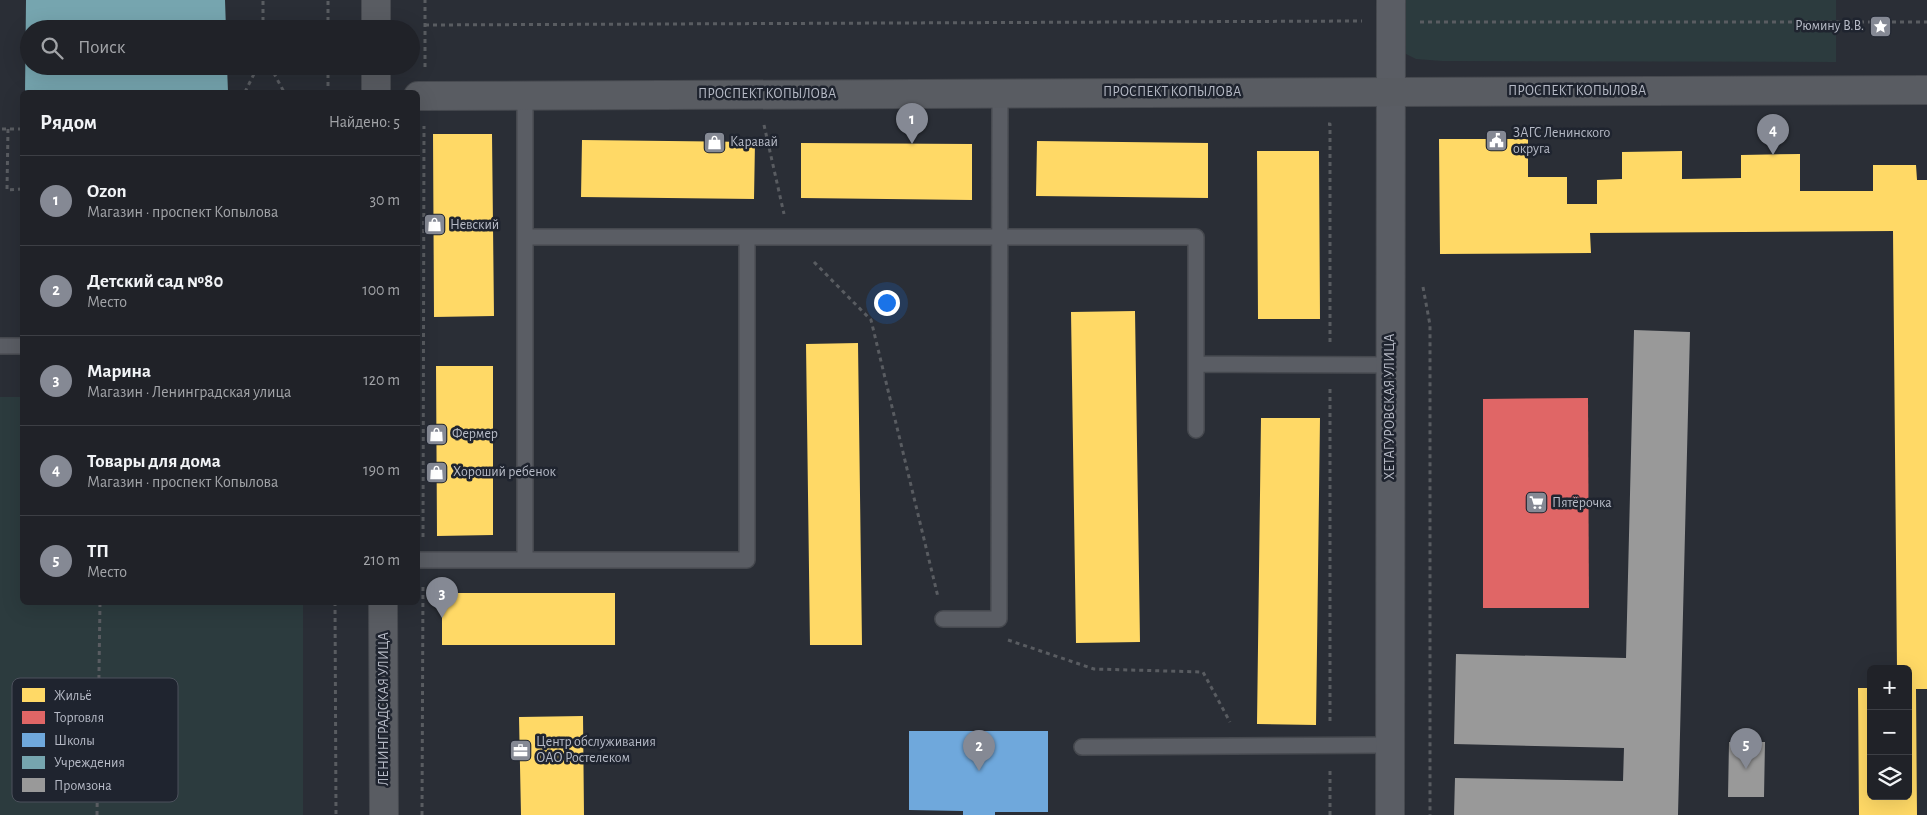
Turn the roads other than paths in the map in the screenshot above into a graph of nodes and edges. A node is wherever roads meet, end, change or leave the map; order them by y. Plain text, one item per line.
1 (376, 0) edge
2 (1391, 11) edge
3 (376, 20) edge
4 (376, 75) edge
5 (376, 90) edge
6 (1927, 90) edge
7 (1000, 92) junction
8 (1390, 92) junction
9 (421, 96) edge
10 (525, 96) junction
11 (525, 237) junction
12 (747, 237) junction
13 (999, 237) junction
14 (0, 346) edge
15 (20, 346) edge
16 (1196, 364) junction
17 (1390, 365) junction
18 (1196, 430) dead end
19 (420, 560) edge
20 (525, 560) junction
21 (383, 605) edge
22 (943, 619) road end
23 (1390, 745) junction
24 (1082, 747) dead end
25 (384, 815) edge
26 (1390, 815) edge

1 - 3 street
2 - 8 street, ХЕТАГУРОВСКАЯ УЛИЦА
4 - 5 street
6 - 8 street, ПРОСПЕКТ КОПЫЛОВА
7 - 8 street, ПРОСПЕКТ КОПЫЛОВА
7 - 10 street, ПРОСПЕКТ КОПЫЛОВА
7 - 13 lane
8 - 17 street, ХЕТАГУРОВСКАЯ УЛИЦА
9 - 10 street, ПРОСПЕКТ КОПЫЛОВА
10 - 11 lane
11 - 12 lane
11 - 20 lane
12 - 13 lane
12 - 20 lane
13 - 16 lane
13 - 22 lane
14 - 15 lane
16 - 17 lane
16 - 18 lane
17 - 23 street, ХЕТАГУРОВСКАЯ УЛИЦА
19 - 20 lane
21 - 25 street, ЛЕНИНГРАДСКАЯ УЛИЦА
23 - 24 lane
23 - 26 street, ХЕТАГУРОВСКАЯ УЛИЦА

